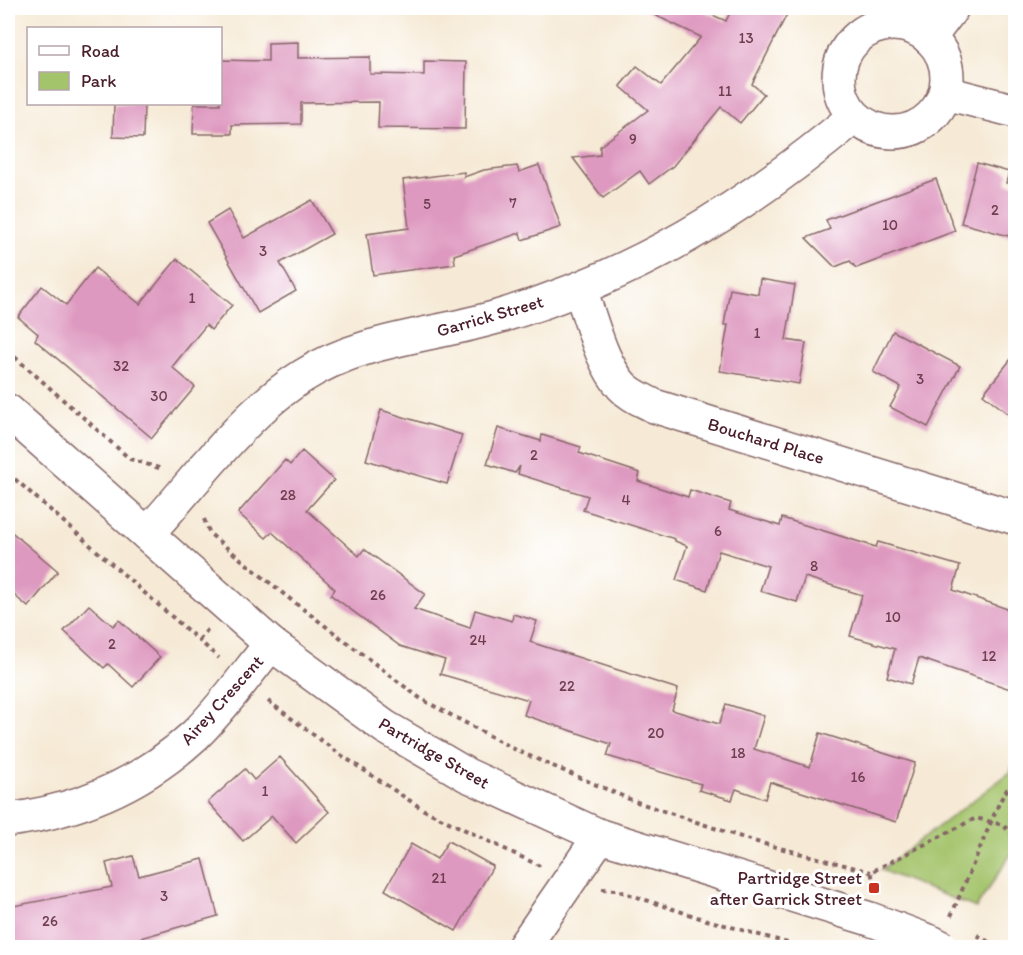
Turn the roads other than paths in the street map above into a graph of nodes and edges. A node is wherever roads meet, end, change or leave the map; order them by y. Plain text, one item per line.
1 (952, 8) edge
2 (929, 38) junction
3 (946, 93) junction
4 (1016, 111) edge
5 (854, 117) junction
6 (580, 290) junction
7 (8, 411) edge
8 (1016, 518) edge
9 (147, 534) junction
10 (272, 644) junction
11 (8, 820) edge
12 (600, 836) junction
13 (941, 939) edge
14 (523, 948) edge

1 - 2 street
2 - 3 street
2 - 5 street
3 - 4 street
3 - 5 street
5 - 6 street, Garrick Street
6 - 8 street, Bouchard Place
6 - 9 street, Garrick Street
7 - 9 street, Partridge Street
9 - 10 street, Partridge Street
10 - 11 street, Airey Crescent
10 - 12 street, Partridge Street
12 - 13 street, Partridge Street
12 - 14 street

